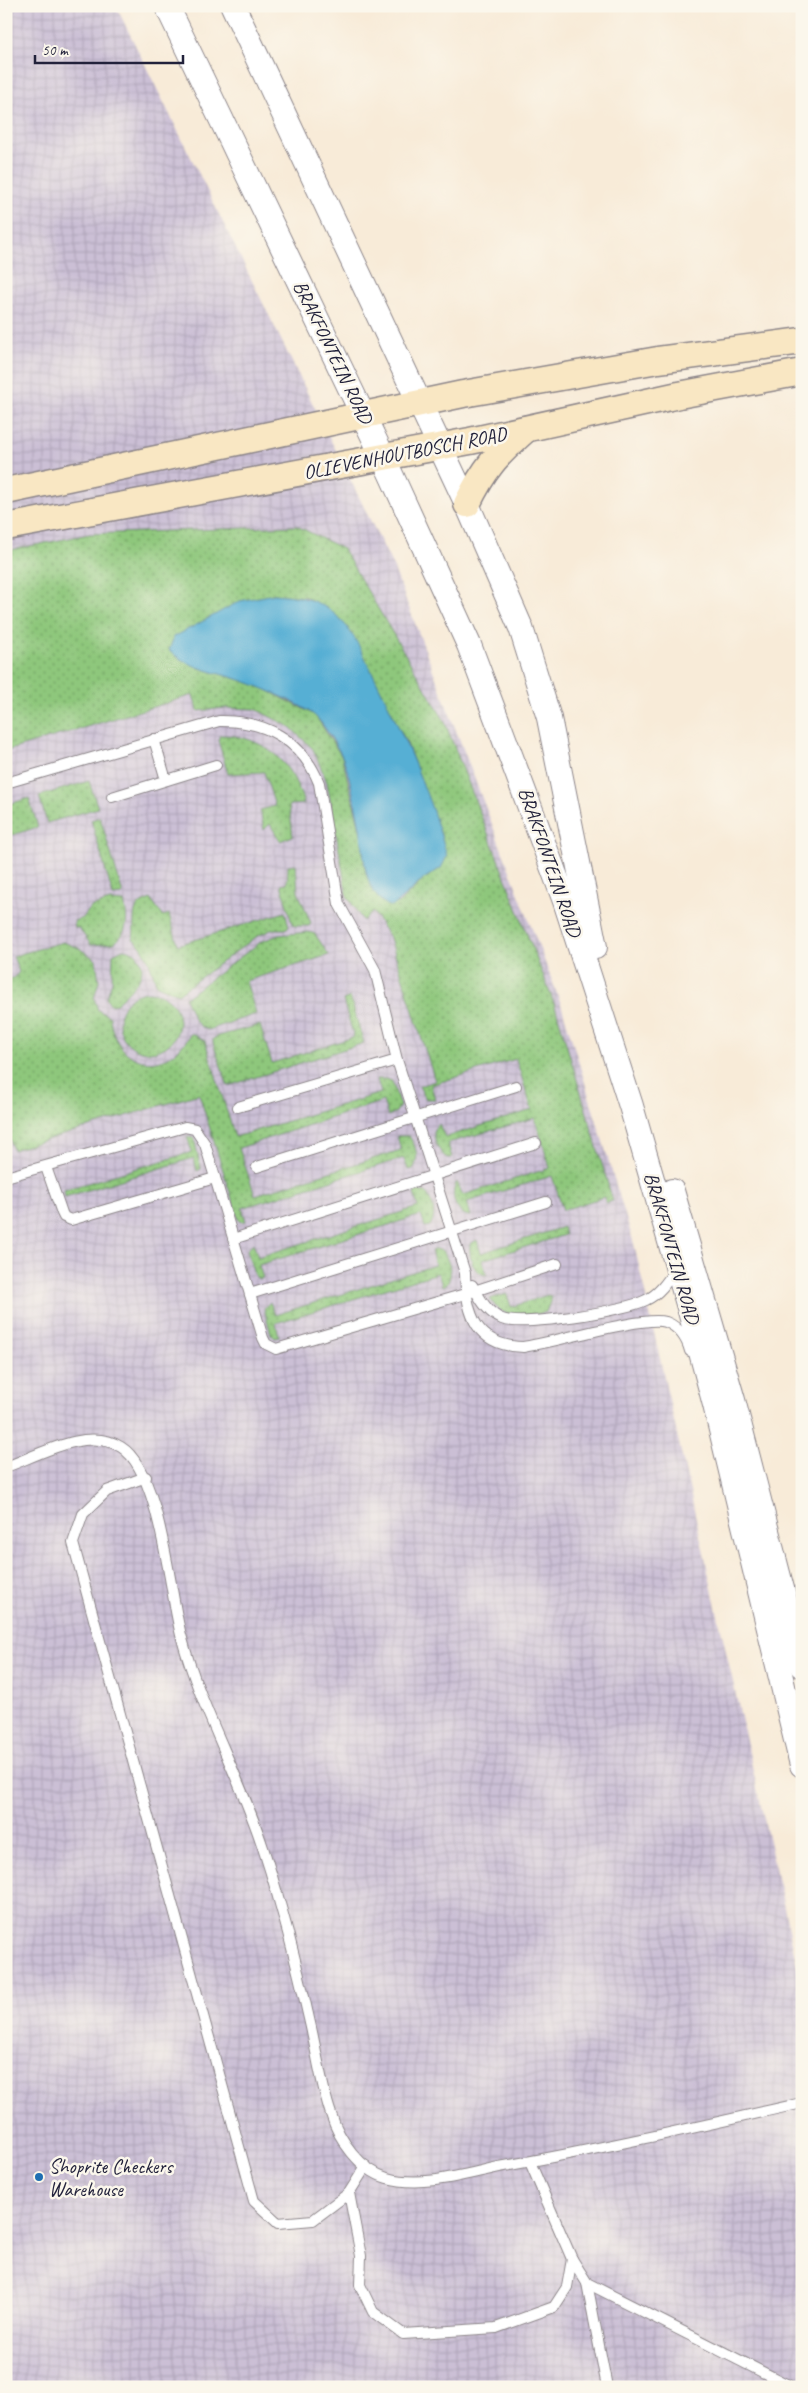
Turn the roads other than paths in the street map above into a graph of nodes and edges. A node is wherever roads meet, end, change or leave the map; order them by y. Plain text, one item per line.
1 (167, 6) edge
2 (233, 6) edge
3 (802, 342) edge
4 (802, 372) edge
5 (420, 403) junction
6 (363, 416) junction
7 (527, 428) junction
8 (441, 446) junction
9 (383, 457) junction
10 (6, 491) edge
11 (468, 504) junction
12 (6, 527) edge
13 (154, 739) junction
14 (216, 764) dead end
15 (166, 780) junction
16 (6, 782) edge
17 (112, 797) dead end
18 (397, 1060) junction
19 (516, 1086) dead end
20 (238, 1107) dead end
21 (415, 1116) junction
22 (536, 1143) dead end
23 (46, 1167) junction
24 (257, 1167) dead end
25 (434, 1175) junction
26 (6, 1177) edge
27 (215, 1178) junction
28 (546, 1202) dead end
29 (453, 1233) junction
30 (233, 1239) junction
31 (558, 1264) dead end
32 (678, 1267) junction
33 (470, 1292) junction
34 (250, 1294) junction
35 (716, 1405) junction
36 (6, 1468) edge
37 (146, 1477) junction
38 (802, 1666) edge
39 (802, 1765) edge
40 (802, 2103) edge
41 (530, 2162) junction
42 (366, 2166) junction
43 (349, 2193) junction
44 (572, 2259) junction
45 (587, 2283) junction
46 (607, 2387) edge
47 (792, 2387) edge

1 - 6 street, BRAKFONTEIN ROAD
2 - 5 street, BRAKFONTEIN ROAD
3 - 5 main road
4 - 7 main road, OLIEVENHOUTBOSCH ROAD
5 - 6 main road
5 - 8 street, BRAKFONTEIN ROAD
6 - 9 street, BRAKFONTEIN ROAD
6 - 10 main road
7 - 8 main road, OLIEVENHOUTBOSCH ROAD
7 - 11 main road
8 - 9 main road, OLIEVENHOUTBOSCH ROAD
8 - 11 street, BRAKFONTEIN ROAD
9 - 12 main road, OLIEVENHOUTBOSCH ROAD
9 - 32 street, BRAKFONTEIN ROAD
11 - 38 street, BRAKFONTEIN ROAD
13 - 15 lane
13 - 16 lane
13 - 18 lane
14 - 15 lane
15 - 17 lane
18 - 20 lane
18 - 21 lane
19 - 21 lane
21 - 24 lane
21 - 25 lane
22 - 25 lane
23 - 26 lane
23 - 27 lane
23 - 27 lane
25 - 29 lane
25 - 30 lane
27 - 30 lane
28 - 29 lane
29 - 33 lane
29 - 34 lane
30 - 34 lane
31 - 33 lane
32 - 33 lane
32 - 35 street, BRAKFONTEIN ROAD
33 - 34 lane
33 - 35 lane
35 - 39 street, BRAKFONTEIN ROAD
36 - 37 lane
37 - 42 lane
37 - 43 lane
40 - 41 lane
41 - 42 lane
41 - 44 lane
42 - 43 lane
43 - 44 lane
44 - 45 lane
45 - 46 lane
45 - 47 lane

